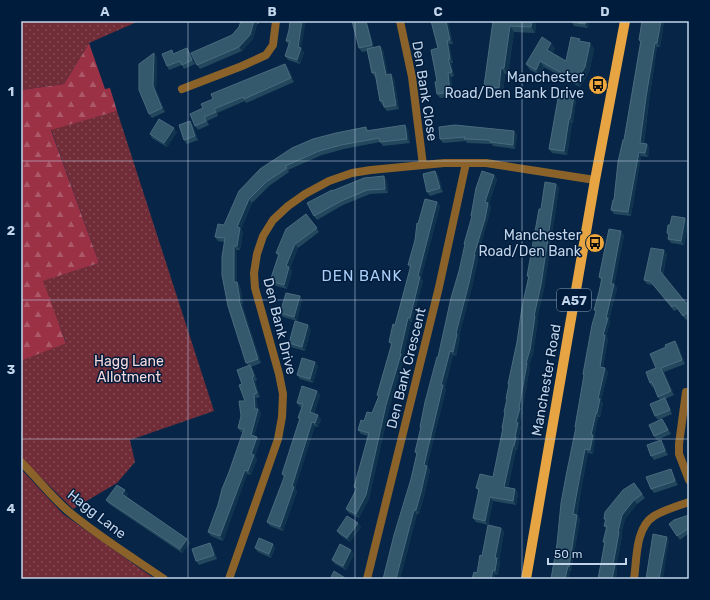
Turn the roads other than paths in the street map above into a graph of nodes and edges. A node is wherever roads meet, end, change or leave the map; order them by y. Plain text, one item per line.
1 (276, 21) edge
2 (400, 21) edge
3 (624, 21) edge
4 (182, 89) dead end
5 (466, 163) junction
6 (423, 165) junction
7 (595, 180) junction
8 (686, 392) dead end
9 (21, 462) edge
10 (689, 480) edge
11 (689, 502) edge
12 (164, 579) edge
13 (229, 579) edge
14 (367, 579) edge
15 (526, 579) edge
16 (634, 579) edge

1 - 4 street
2 - 6 street, Den Bank Close
3 - 7 main road, Manchester Road / A57
5 - 6 street, Den Bank Drive
5 - 7 street, Den Bank Drive
5 - 14 street, Den Bank Crescent
6 - 13 street, Den Bank Drive
7 - 15 main road, Manchester Road / A57
8 - 10 street
9 - 12 street, Hagg Lane
11 - 16 street

